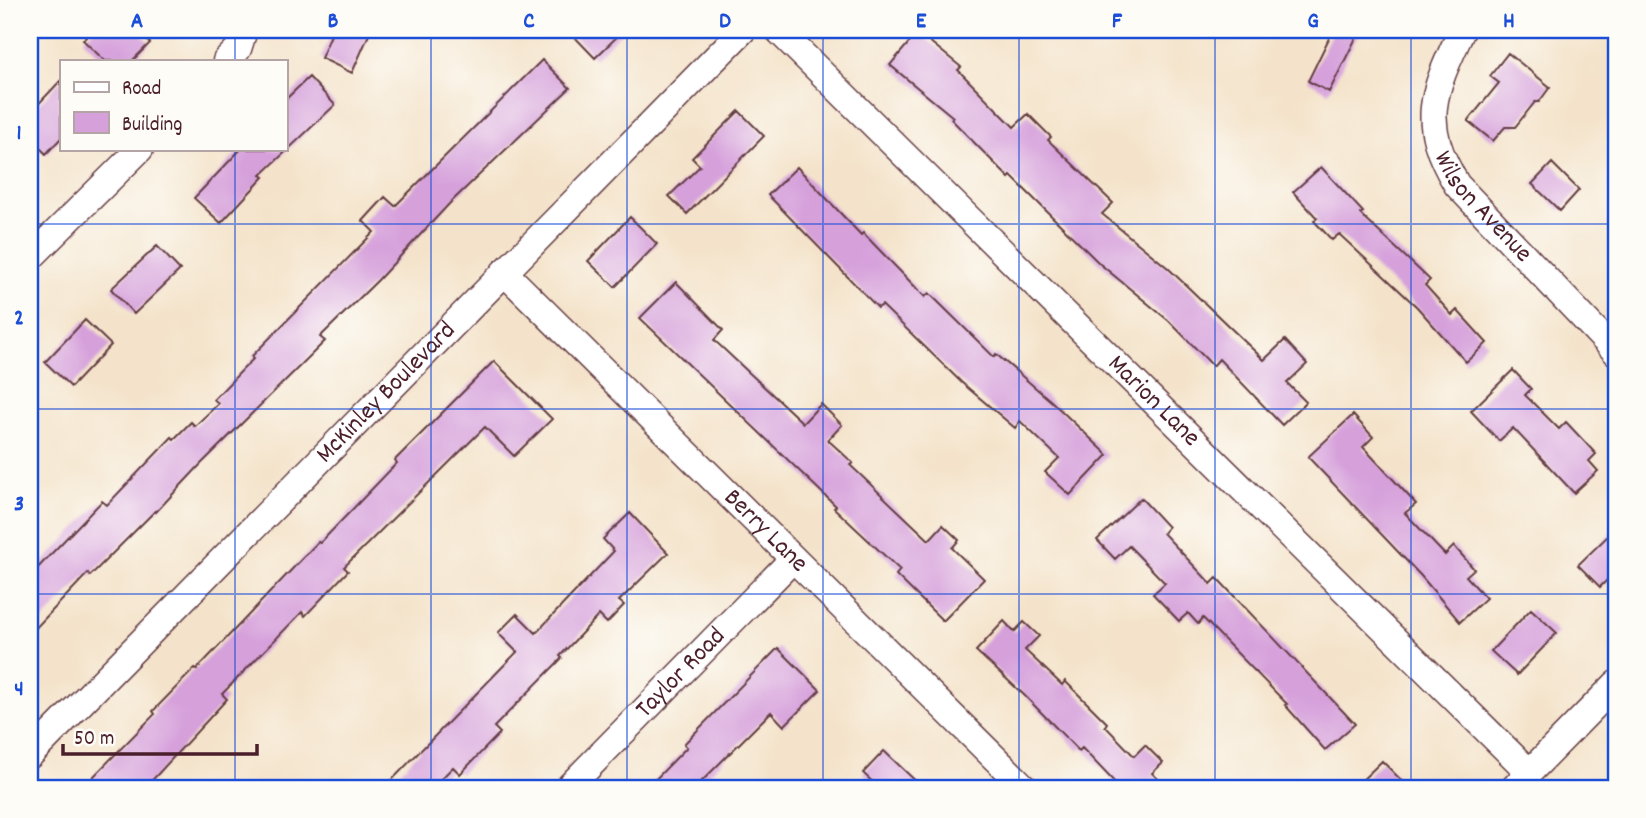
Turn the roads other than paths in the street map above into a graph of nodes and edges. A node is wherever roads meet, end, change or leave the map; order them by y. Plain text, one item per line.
1 (244, 30) edge
2 (743, 30) edge
3 (778, 30) edge
4 (1462, 30) edge
5 (227, 60) edge
6 (139, 150) edge
7 (30, 258) edge
8 (504, 272) junction
9 (1616, 352) edge
10 (793, 559) junction
11 (1616, 684) edge
12 (30, 755) edge
13 (1521, 780) edge
14 (568, 788) edge
15 (1025, 788) edge

1 - 5 street
2 - 8 street, McKinley Boulevard
3 - 13 street, Marion Lane
4 - 9 street, Wilson Avenue
6 - 7 street
8 - 10 street, Berry Lane
8 - 12 street, McKinley Boulevard
10 - 14 street, Taylor Road
10 - 15 street, Berry Lane
11 - 13 street

